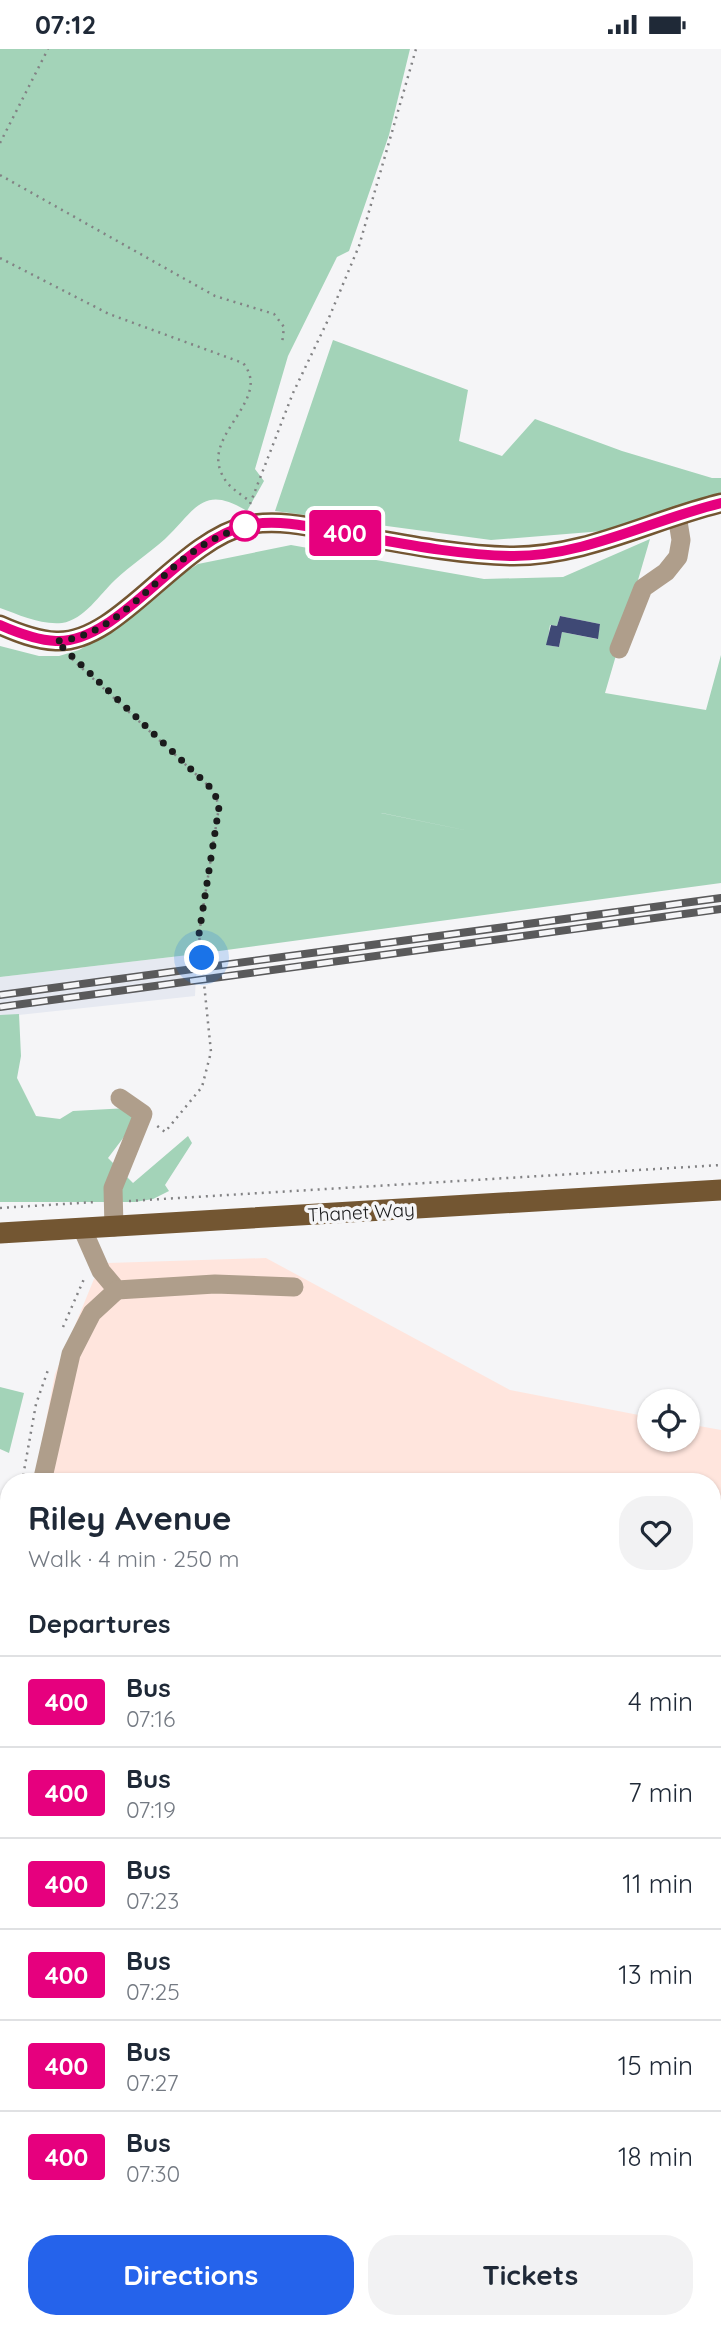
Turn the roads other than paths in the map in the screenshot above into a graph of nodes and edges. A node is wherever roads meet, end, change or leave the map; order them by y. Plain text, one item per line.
1 (721, 503) edge
2 (677, 515) junction
3 (0, 625) edge
4 (619, 649) dead end
5 (120, 1098) dead end
6 (721, 1190) edge
7 (114, 1227) junction
8 (82, 1229) junction
9 (0, 1233) edge
10 (293, 1287) dead end
11 (117, 1290) junction
12 (44, 1473) edge

1 - 2 main road
2 - 3 main road
2 - 4 lane
5 - 7 lane
6 - 7 main road, Thanet Way
7 - 8 main road, Thanet Way
8 - 9 main road, Thanet Way
8 - 11 lane
10 - 11 lane
11 - 12 lane

